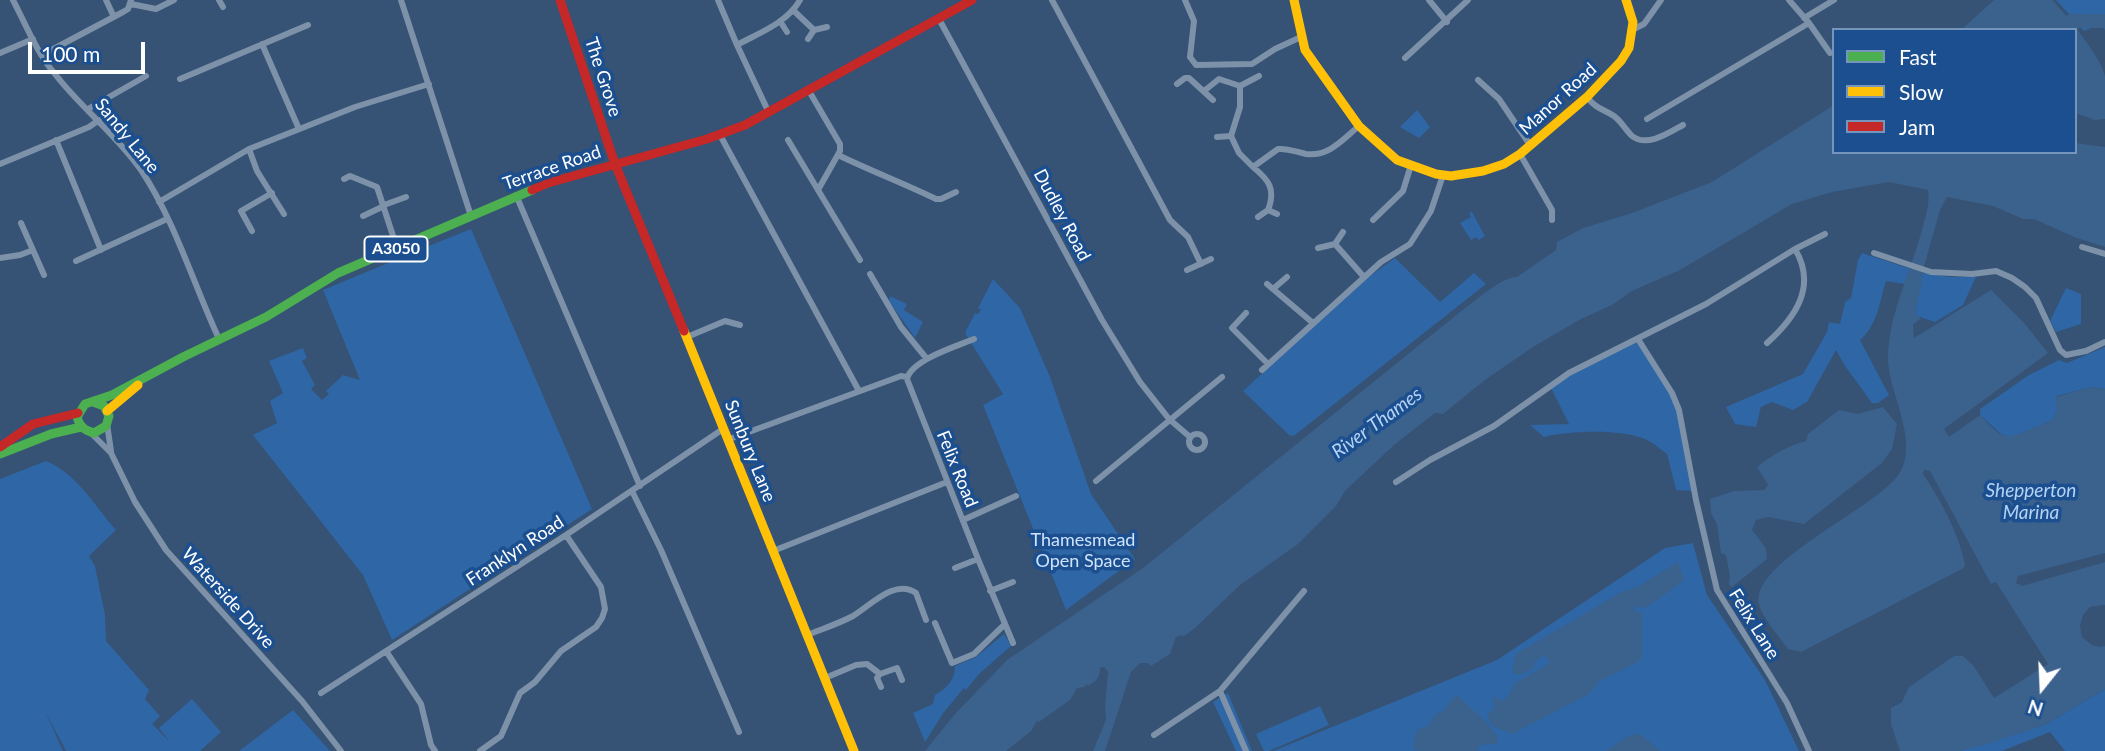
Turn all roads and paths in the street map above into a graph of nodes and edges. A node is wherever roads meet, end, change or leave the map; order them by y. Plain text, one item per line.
1 (13, 0) edge
2 (106, 0) edge
3 (174, 0) edge
4 (219, 0) edge
5 (401, 0) edge
6 (560, 0) edge
7 (718, 0) edge
8 (800, 0) edge
9 (972, 0) edge
10 (1052, 0) edge
11 (1185, 0) edge
12 (1294, 0) edge
13 (1429, 0) edge
14 (1468, 0) edge
15 (1626, 0) edge
16 (1661, 0) edge
17 (1790, 0) edge
18 (1834, 0) edge
19 (131, 2) edge
20 (223, 7) dead end
21 (794, 10) junction
22 (114, 17) junction
23 (939, 19) junction
24 (1807, 20) junction
25 (780, 21) junction
26 (1447, 22) junction
27 (308, 25) dead end
28 (827, 27) dead end
29 (814, 30) junction
30 (1632, 30) junction
31 (787, 32) dead end
32 (1301, 37) junction
33 (33, 39) junction
34 (808, 39) dead end
35 (262, 44) junction
36 (737, 45) junction
37 (0, 53) edge
38 (1829, 53) dead end
39 (42, 55) junction
40 (1405, 58) dead end
41 (146, 76) dead end
42 (1259, 76) dead end
43 (180, 79) dead end
44 (1478, 80) dead end
45 (429, 84) junction
46 (1177, 84) dead end
47 (1240, 86) junction
48 (809, 90) junction
49 (1203, 91) junction
50 (1587, 97) junction
51 (1213, 100) dead end
52 (88, 109) junction
53 (769, 113) junction
54 (1647, 119) dead end
55 (99, 120) junction
56 (1683, 125) dead end
57 (1359, 126) junction
58 (299, 129) junction
59 (720, 135) junction
60 (1231, 136) junction
61 (1217, 137) dead end
62 (56, 140) junction
63 (788, 140) dead end
64 (1530, 145) junction
65 (249, 149) junction
66 (1520, 154) junction
67 (838, 155) junction
68 (0, 164) edge
69 (615, 164) junction
70 (1411, 165) junction
71 (1253, 167) junction
72 (1443, 176) junction
73 (344, 179) dead end
74 (818, 190) junction
75 (956, 192) dead end
76 (272, 193) junction
77 (516, 195) junction
78 (406, 197) dead end
79 (159, 202) junction
80 (384, 206) junction
81 (1268, 210) junction
82 (284, 214) dead end
83 (1277, 214) dead end
84 (363, 216) dead end
85 (471, 216) junction
86 (1258, 217) dead end
87 (167, 219) junction
88 (1373, 220) dead end
89 (1552, 220) dead end
90 (21, 223) dead end
91 (253, 231) dead end
92 (1343, 232) dead end
93 (1825, 234) dead end
94 (1335, 244) junction
95 (2082, 247) dead end
96 (398, 248) junction
97 (1318, 248) dead end
98 (1795, 249) junction
99 (33, 250) junction
100 (102, 250) junction
101 (1874, 253) dead end
102 (2105, 254) edge
103 (0, 258) edge
104 (1211, 259) dead end
105 (860, 260) dead end
106 (76, 261) dead end
107 (1201, 264) junction
108 (1187, 270) dead end
109 (870, 274) dead end
110 (44, 275) dead end
111 (1287, 277) dead end
112 (1364, 277) junction
113 (1246, 313) dead end
114 (1313, 323) junction
115 (740, 326) dead end
116 (687, 337) junction
117 (219, 339) junction
118 (974, 339) dead end
119 (1638, 339) junction
120 (2105, 342) edge
121 (1768, 343) dead end
122 (927, 359) junction
123 (1268, 364) junction
124 (1262, 370) dead end
125 (146, 377) junction
126 (907, 377) junction
127 (1223, 377) dead end
128 (859, 391) junction
129 (93, 402) junction
130 (107, 411) junction
131 (78, 413) junction
132 (1169, 419) junction
133 (107, 423) junction
134 (81, 427) junction
135 (723, 429) junction
136 (91, 433) junction
137 (1190, 437) dead end
138 (727, 440) junction
139 (0, 447) edge
140 (111, 453) junction
141 (0, 454) edge
142 (1096, 481) dead end
143 (947, 482) junction
144 (1396, 482) dead end
145 (640, 485) junction
146 (632, 491) junction
147 (1016, 496) dead end
148 (962, 520) junction
149 (566, 535) junction
150 (773, 551) junction
151 (978, 559) junction
152 (955, 568) dead end
153 (1013, 582) dead end
154 (990, 591) junction
155 (1304, 591) dead end
156 (926, 620) dead end
157 (935, 623) dead end
158 (1004, 625) junction
159 (807, 635) junction
160 (1013, 643) dead end
161 (386, 651) junction
162 (880, 674) junction
163 (825, 678) junction
164 (902, 680) dead end
165 (881, 687) dead end
166 (1220, 691) junction
167 (321, 693) dead end
168 (739, 732) dead end
169 (1154, 735) dead end
170 (341, 751) edge
171 (435, 751) edge
172 (480, 751) edge
173 (854, 751) edge
174 (1246, 751) edge
175 (1808, 751) edge

1 - 33 street, Sandy Lane
2 - 22 street
3 - 19 street
4 - 20 street
5 - 45 street
6 - 69 street, The Grove
7 - 36 street
8 - 21 street
9 - 23 street, Terrace Road / A3050
10 - 107 street
11 - 32 street
12 - 32 street, Manor Road
13 - 26 street
14 - 26 street
15 - 30 street
16 - 30 street, Manor Road
17 - 24 street
18 - 24 street
19 - 22 street
21 - 25 street
21 - 29 street
22 - 39 street
23 - 48 street, Terrace Road / A3050
23 - 132 street, Dudley Road
24 - 38 street
24 - 54 street
25 - 31 street
25 - 36 street
26 - 40 street
27 - 35 street
28 - 29 street
29 - 34 street
30 - 50 street, Manor Road
32 - 57 street, Manor Road
33 - 37 street
33 - 39 street, Sandy Lane
35 - 43 street
35 - 58 street
36 - 53 street
39 - 52 street, Sandy Lane
41 - 52 street
42 - 47 street
44 - 64 street
45 - 58 street
45 - 85 street
46 - 49 street
47 - 49 street
47 - 60 street
48 - 53 street, Terrace Road / A3050
48 - 67 street
49 - 51 street
50 - 56 street
50 - 64 street, Manor Road
52 - 55 street, Sandy Lane
53 - 59 street, Terrace Road / A3050
55 - 62 street
55 - 79 street, Sandy Lane
57 - 70 street, Manor Road
57 - 71 street
58 - 65 street
59 - 69 street, Terrace Road / A3050
59 - 128 street
60 - 61 street
60 - 71 street
62 - 68 street
62 - 100 street
63 - 74 street
64 - 66 street, Manor Road
65 - 76 street
65 - 79 street
66 - 72 street, Manor Road
66 - 89 street, Manor Road
67 - 74 street
67 - 75 street
69 - 77 street, Terrace Road / A3050
69 - 116 street, Sunbury Lane
70 - 72 street, Manor Road
70 - 88 street
71 - 81 street
72 - 112 street
73 - 80 street
74 - 105 street
76 - 82 street
76 - 91 street
77 - 85 street, Terrace Road / A3050
77 - 145 street
78 - 80 street
79 - 87 street, Sandy Lane
80 - 84 street
80 - 96 street
81 - 83 street
81 - 86 street
85 - 96 street, Terrace Road / A3050
87 - 100 street
87 - 117 street, Sandy Lane
90 - 99 street
92 - 94 street
93 - 98 street
94 - 97 street
94 - 112 street
95 - 102 street
96 - 117 street, Terrace Road / A3050
98 - 119 street
98 - 121 street
99 - 103 street
99 - 110 street
100 - 106 street
101 - 120 street
104 - 107 street
107 - 108 street
109 - 122 street
111 - 114 street
112 - 114 street
113 - 123 street
114 - 123 street
115 - 116 street
116 - 135 street, Sunbury Lane
117 - 125 street, Terrace Road / A3050
118 - 122 street
119 - 144 street
119 - 175 street, Felix Lane
122 - 126 street
123 - 124 street
125 - 129 street, Terrace Road / A3050
125 - 130 street, Terrace Road / A3050
126 - 128 street
126 - 143 street, Felix Road
127 - 132 street
128 - 138 street
129 - 130 street
129 - 131 street
130 - 133 street
131 - 134 street
131 - 139 street
132 - 137 street, Dudley Road
132 - 142 street
133 - 136 street
133 - 140 street, Waterside Drive
134 - 136 street
134 - 141 street
135 - 138 street, Sunbury Lane
135 - 145 street, Franklyn Road
136 - 140 street, Waterside Drive
138 - 150 street, Sunbury Lane
140 - 170 street, Waterside Drive
143 - 148 street, Felix Road
143 - 150 street
145 - 146 street, Franklyn Road
146 - 149 street, Franklyn Road
146 - 168 street
147 - 148 street
148 - 151 street, Felix Road
149 - 161 street, Franklyn Road
149 - 172 street
150 - 159 street, Sunbury Lane
151 - 152 street
151 - 154 street, Felix Road
153 - 154 street
154 - 158 street, Felix Road
155 - 166 street
156 - 159 street
157 - 158 street
158 - 160 street, Felix Road
159 - 163 street, Sunbury Lane
161 - 167 street, Franklyn Road
161 - 171 street
162 - 163 street
162 - 164 street
162 - 165 street
163 - 173 street, Sunbury Lane
166 - 169 street
166 - 174 street

